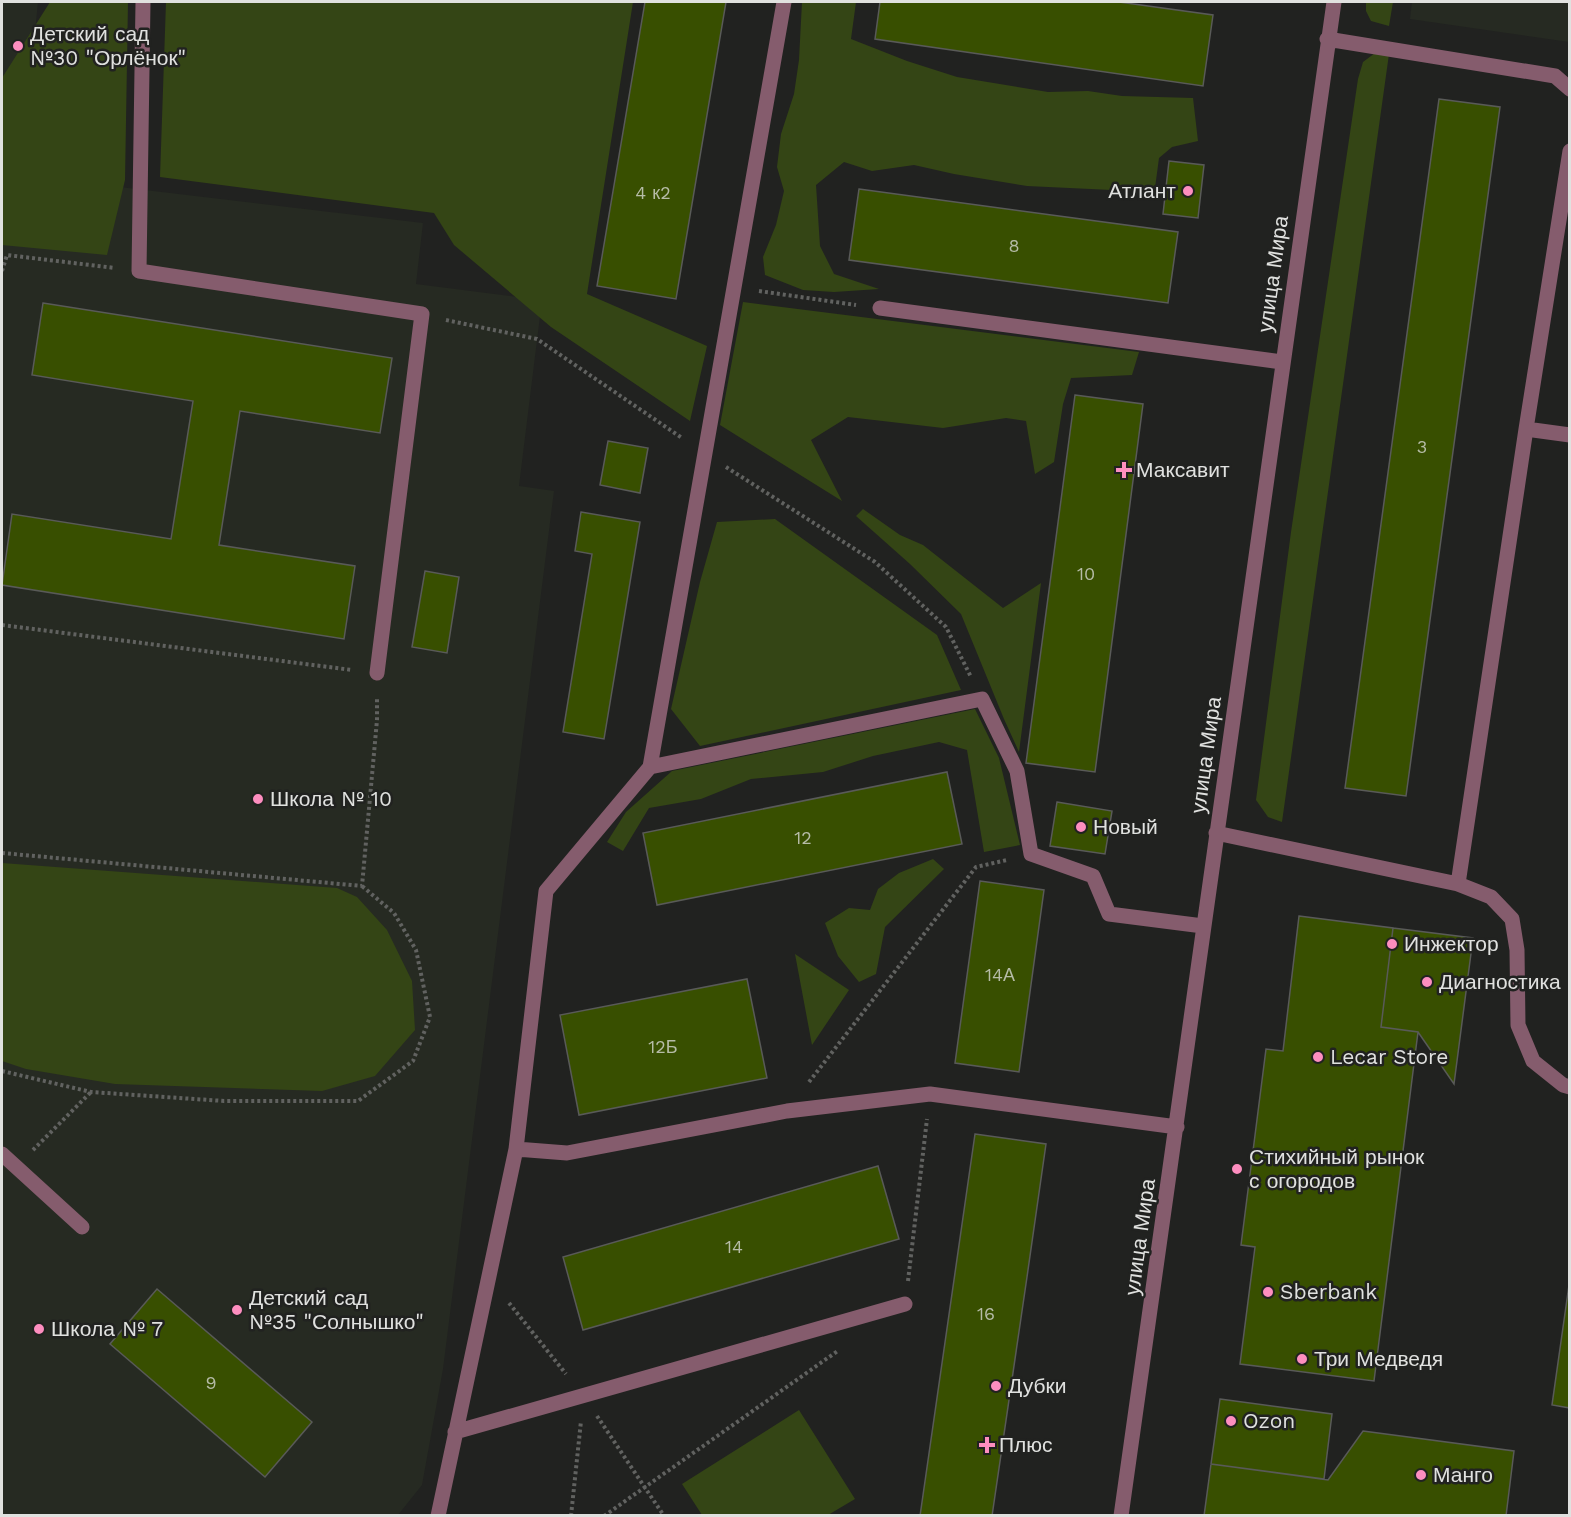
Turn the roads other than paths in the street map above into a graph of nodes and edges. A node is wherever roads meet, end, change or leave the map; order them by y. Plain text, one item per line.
1 (143, 2) edge
2 (784, 2) edge
3 (1334, 2) edge
4 (1327, 39) junction
5 (1569, 89) edge
6 (1569, 151) edge
7 (880, 308) road end
8 (1282, 362) junction
9 (1526, 429) junction
10 (1569, 435) edge
11 (377, 673) road end
12 (650, 767) junction
13 (1216, 833) junction
14 (1458, 884) junction
15 (1203, 926) junction
16 (1569, 1087) edge
17 (1177, 1127) junction
18 (516, 1149) junction
19 (2, 1154) edge
20 (82, 1227) dead end
21 (905, 1304) dead end
22 (455, 1432) junction
23 (438, 1515) edge
24 (1121, 1515) edge

1 - 11 street
2 - 12 street
3 - 4 street, улица Мира
4 - 5 street
4 - 8 street, улица Мира
6 - 9 street
7 - 8 street
8 - 13 street, улица Мира
9 - 10 street
9 - 14 street
12 - 15 street
12 - 18 street
13 - 14 street
13 - 15 street, улица Мира
14 - 16 street
15 - 17 street, улица Мира
17 - 18 street
17 - 24 street, улица Мира
18 - 22 street
19 - 20 street
21 - 22 street
22 - 23 street

